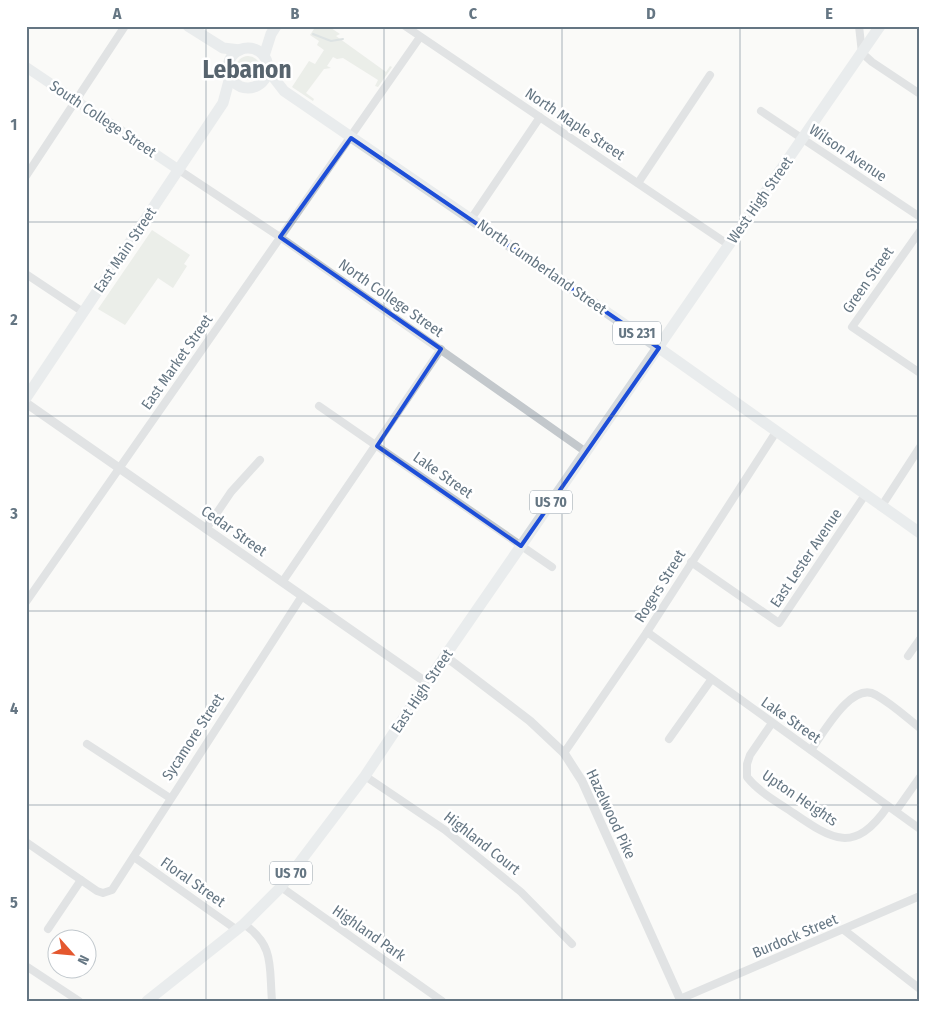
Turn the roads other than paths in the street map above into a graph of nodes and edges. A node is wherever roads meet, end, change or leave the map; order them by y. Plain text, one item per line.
1 (125, 26) edge
2 (188, 26) edge
3 (405, 26) edge
4 (859, 26) edge
5 (880, 26) edge
6 (274, 30) edge
7 (420, 37) junction
8 (212, 43) junction
9 (245, 49) junction
10 (862, 52) junction
11 (264, 56) junction
12 (26, 67) edge
13 (267, 69) junction
14 (229, 73) junction
15 (710, 75) dead end
16 (252, 86) junction
17 (284, 91) junction
18 (920, 94) edge
19 (76, 102) junction
20 (223, 103) junction
21 (761, 111) dead end
22 (540, 117) junction
23 (351, 138) junction
24 (802, 139) junction
25 (179, 170) junction
26 (26, 176) edge
27 (638, 183) junction
28 (920, 217) edge
29 (471, 219) junction
30 (920, 231) edge
31 (280, 237) junction
32 (729, 245) junction
33 (26, 274) edge
34 (82, 312) junction
35 (659, 348) junction
36 (441, 349) junction
37 (920, 373) edge
38 (26, 398) edge
39 (26, 403) edge
40 (319, 406) dead end
41 (776, 432) junction
42 (377, 446) junction
43 (920, 447) edge
44 (586, 452) junction
45 (260, 460) dead end
46 (121, 467) junction
47 (864, 495) junction
48 (881, 506) junction
49 (206, 529) junction
50 (920, 533) edge
51 (521, 546) junction
52 (691, 562) junction
53 (552, 567) dead end
54 (283, 582) junction
55 (29, 593) edge
56 (302, 596) junction
57 (26, 602) edge
58 (647, 632) junction
59 (920, 639) edge
60 (445, 656) junction
61 (908, 656) dead end
62 (711, 680) junction
63 (427, 683) junction
64 (772, 723) junction
65 (920, 728) edge
66 (669, 739) dead end
67 (87, 744) dead end
68 (810, 750) junction
69 (564, 753) junction
70 (365, 776) junction
71 (920, 777) edge
72 (170, 798) junction
73 (888, 806) junction
74 (896, 811) junction
75 (920, 829) edge
76 (26, 842) edge
77 (134, 858) junction
78 (81, 880) junction
79 (280, 888) junction
80 (920, 896) edge
81 (240, 927) junction
82 (48, 929) dead end
83 (844, 930) junction
84 (572, 944) dead end
85 (26, 966) edge
86 (920, 989) edge
87 (680, 1000) edge
88 (79, 1001) edge
89 (147, 1001) edge
90 (272, 1001) edge
91 (442, 1001) edge

1 - 19 street
2 - 8 main road
3 - 7 street, North Maple Street
4 - 10 street
5 - 10 main road, US 70
6 - 9 main road
6 - 11 main road
7 - 22 street, North Maple Street
7 - 23 street, East Market Street
8 - 9 main road
8 - 14 main road
9 - 11 main road
9 - 14 main road
10 - 18 street
10 - 24 main road, West High Street / US 70
11 - 13 main road, US 231
12 - 19 main road, South College Street
13 - 16 main road
13 - 17 main road, North Cumberland Street / US 231
14 - 16 main road, US 231
14 - 20 main road, East Main Street
15 - 27 street
16 - 17 main road, North Cumberland Street / US 231
16 - 20 main road, East Main Street
17 - 23 main road, North Cumberland Street / US 231
19 - 25 main road, South College Street
19 - 26 street
20 - 25 main road, East Main Street
21 - 24 street, Wilson Avenue
22 - 27 street, North Maple Street
22 - 29 street
23 - 29 main road, North Cumberland Street / US 231
23 - 31 street, East Market Street
24 - 28 street, Wilson Avenue
24 - 32 main road, West High Street / US 70
25 - 31 street, North College Street
25 - 34 main road, East Main Street
27 - 32 street, North Maple Street
29 - 35 main road, North Cumberland Street / US 231
30 - 37 street, Green Street
31 - 36 street, North College Street
31 - 46 street, East Market Street
32 - 35 main road, West High Street / US 70
33 - 34 street
34 - 38 main road, East Main Street
35 - 41 main road, North Cumberland Street / US 231
35 - 44 main road, East High Street / US 70
36 - 42 street
36 - 44 street, North College Street
39 - 46 street, Cedar Street
40 - 42 street, Lake Street
41 - 47 main road, North Cumberland Street / US 231
41 - 52 street, Rogers Street
42 - 51 street, Lake Street
42 - 54 street
43 - 48 street
44 - 51 main road, East High Street / US 70
45 - 49 street
46 - 49 street, Cedar Street
46 - 55 street, East Market Street
47 - 48 main road, North Cumberland Street / US 231
47 - 52 street, East Lester Avenue
48 - 50 main road, North Cumberland Street / US 231
49 - 54 street, Cedar Street
51 - 53 street, Lake Street
51 - 60 main road, East High Street / US 70
52 - 58 street, Rogers Street
54 - 56 street, Cedar Street
55 - 57 street, East Market Street
56 - 63 street, Cedar Street
56 - 72 street, Sycamore Street
58 - 62 street, Lake Street
58 - 69 street, Rogers Street
59 - 61 street
60 - 63 main road, East High Street / US 70
60 - 69 street, Hazelwood Pike
62 - 64 street, Lake Street
62 - 66 street
63 - 70 main road, East High Street / US 70
64 - 68 street, Lake Street
64 - 73 street, Upton Heights
65 - 68 street
67 - 72 street
68 - 73 street, Lake Street
69 - 87 street, Hazelwood Pike
70 - 79 main road, East High Street / US 70
70 - 84 street, Highland Court
71 - 74 street
72 - 77 street, Sycamore Street
73 - 74 street, Lake Street
74 - 75 street, Lake Street
76 - 78 street
77 - 78 street, Sycamore Street
77 - 81 street, Floral Street
78 - 82 street
79 - 81 main road, East High Street / US 70
79 - 91 street, Highland Park
80 - 83 street, Burdock Street
81 - 89 main road, East High Street / US 70
81 - 90 street, Floral Street
83 - 86 street
83 - 87 street, Burdock Street
85 - 88 street

